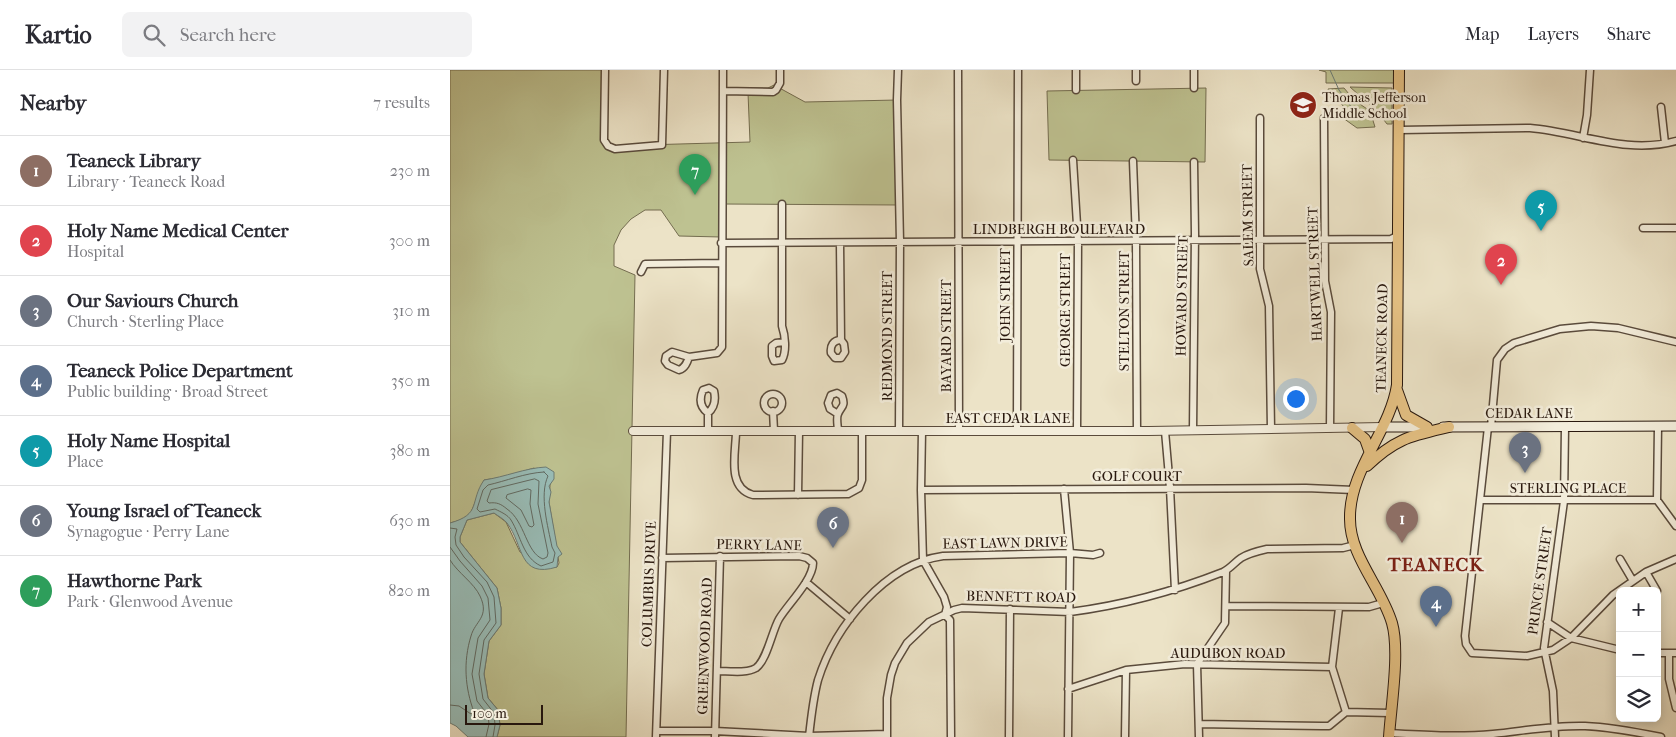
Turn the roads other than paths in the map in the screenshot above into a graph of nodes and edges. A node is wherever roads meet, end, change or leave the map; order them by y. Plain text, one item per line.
1 (605, 70) edge
2 (664, 70) edge
3 (723, 70) edge
4 (780, 70) edge
5 (898, 70) edge
6 (958, 70) edge
7 (1018, 70) edge
8 (1076, 70) edge
9 (1136, 70) edge
10 (1194, 70) edge
11 (1400, 70) edge
12 (1590, 70) edge
13 (1136, 80) dead end
14 (1194, 88) dead end
15 (1076, 90) dead end
16 (723, 91) junction
17 (1660, 107) dead end
18 (1260, 118) dead end
19 (1324, 118) dead end
20 (1400, 130) junction
21 (1583, 138) junction
22 (1676, 141) edge
23 (1664, 144) junction
24 (1073, 160) dead end
25 (1132, 161) dead end
26 (1194, 162) dead end
27 (782, 204) dead end
28 (1643, 228) dead end
29 (1676, 228) edge
30 (1397, 236) junction
31 (1261, 239) junction
32 (1324, 239) junction
33 (1136, 240) junction
34 (1195, 240) junction
35 (1078, 241) junction
36 (840, 242) junction
37 (900, 242) junction
38 (959, 242) junction
39 (1018, 242) junction
40 (721, 243) junction
41 (782, 243) junction
42 (721, 263) junction
43 (641, 272) dead end
44 (841, 340) dead end
45 (784, 342) dead end
46 (1676, 342) edge
47 (689, 357) dead end
48 (1396, 388) junction
49 (773, 411) dead end
50 (708, 413) dead end
51 (838, 414) dead end
52 (1658, 426) junction
53 (1676, 426) edge
54 (1383, 427) junction
55 (1427, 427) junction
56 (1449, 427) junction
57 (1489, 427) junction
58 (1565, 427) junction
59 (1330, 428) junction
60 (1352, 428) junction
61 (1272, 429) junction
62 (1193, 430) junction
63 (633, 431) dead end
64 (667, 431) junction
65 (708, 431) junction
66 (736, 431) junction
67 (774, 431) junction
68 (799, 431) junction
69 (838, 431) junction
70 (862, 431) junction
71 (899, 431) junction
72 (922, 431) junction
73 (959, 431) junction
74 (1017, 431) junction
75 (1077, 431) junction
76 (1137, 431) junction
77 (1165, 431) junction
78 (1370, 453) junction
79 (1362, 470) junction
80 (1170, 488) junction
81 (1064, 489) junction
82 (921, 490) junction
83 (1354, 490) junction
84 (798, 495) junction
85 (1480, 500) junction
86 (1657, 500) junction
87 (1564, 501) junction
88 (1676, 526) edge
89 (1355, 546) junction
90 (1070, 553) junction
91 (1100, 553) dead end
92 (720, 556) junction
93 (662, 558) junction
94 (1620, 559) dead end
95 (1676, 559) edge
96 (923, 560) junction
97 (1226, 571) junction
98 (1646, 572) junction
99 (1633, 581) junction
100 (806, 582) junction
101 (1655, 587) edge
102 (1176, 590) junction
103 (1383, 603) junction
104 (1226, 606) junction
105 (1339, 608) junction
106 (1010, 610) junction
107 (1070, 612) junction
108 (945, 615) junction
109 (850, 619) junction
110 (1546, 622) junction
111 (1571, 638) junction
112 (1616, 649) edge
113 (1544, 652) junction
114 (1672, 653) edge
115 (1197, 664) junction
116 (1332, 667) junction
117 (1126, 670) junction
118 (717, 671) junction
119 (1068, 689) junction
120 (1676, 708) edge
121 (1346, 712) junction
122 (1390, 713) junction
123 (1199, 724) junction
124 (1556, 727) junction
125 (657, 734) edge
126 (715, 734) edge
127 (1389, 735) edge
128 (809, 736) edge
129 (887, 736) edge
130 (951, 737) edge
131 (1009, 737) edge
132 (1068, 737) edge
133 (1125, 737) edge
134 (1199, 737) edge
135 (1555, 737) edge
136 (1661, 737) edge

1 - 2 street
3 - 16 street
4 - 16 street
5 - 37 street, REDMOND STREET
6 - 38 street, BAYARD STREET
7 - 39 street, JOHN STREET
8 - 15 street
9 - 13 street
10 - 14 street
11 - 20 main road, TEANECK ROAD
12 - 21 street
16 - 40 street
17 - 23 street
18 - 31 street, SALEM STREET
19 - 32 street, HARTWELL STREET
20 - 21 street
20 - 30 main road, TEANECK ROAD
21 - 23 street
22 - 23 street
24 - 35 street, GEORGE STREET
25 - 33 street, STELTON STREET
26 - 34 street, HOWARD STREET
27 - 41 street
28 - 29 street
30 - 32 street, LINDBERGH BOULEVARD
30 - 48 main road, TEANECK ROAD
31 - 32 street, LINDBERGH BOULEVARD
31 - 34 street, LINDBERGH BOULEVARD
31 - 61 street, SALEM STREET
32 - 59 street, HARTWELL STREET
33 - 34 street, LINDBERGH BOULEVARD
33 - 35 street, LINDBERGH BOULEVARD
33 - 76 street, STELTON STREET
34 - 62 street, HOWARD STREET
35 - 39 street, LINDBERGH BOULEVARD
35 - 75 street, GEORGE STREET
36 - 37 street, LINDBERGH BOULEVARD
36 - 41 street, LINDBERGH BOULEVARD
36 - 44 street
37 - 38 street, LINDBERGH BOULEVARD
37 - 71 street, REDMOND STREET
38 - 39 street, LINDBERGH BOULEVARD
38 - 73 street, BAYARD STREET
39 - 74 street, JOHN STREET
40 - 41 street, LINDBERGH BOULEVARD
40 - 42 street
41 - 45 street
42 - 43 street
42 - 47 street
46 - 57 street
48 - 54 main road, TEANECK ROAD
48 - 55 main road
49 - 67 street
50 - 65 street
51 - 69 street
52 - 53 main road, CEDAR LANE
52 - 58 main road, CEDAR LANE
52 - 86 street
54 - 55 main road, CEDAR LANE
54 - 60 street, EAST CEDAR LANE
54 - 78 main road, TEANECK ROAD
55 - 56 main road, CEDAR LANE
56 - 57 main road, CEDAR LANE
56 - 79 main road
57 - 58 main road, CEDAR LANE
57 - 85 street
58 - 87 street, PRINCE STREET
59 - 60 street, EAST CEDAR LANE
59 - 61 street, EAST CEDAR LANE
60 - 78 main road
61 - 62 street, EAST CEDAR LANE
62 - 77 street, EAST CEDAR LANE
63 - 64 street, EAST CEDAR LANE
64 - 65 street, EAST CEDAR LANE
64 - 93 street, COLUMBUS DRIVE
65 - 66 street, EAST CEDAR LANE
66 - 67 street, EAST CEDAR LANE
66 - 84 street
67 - 68 street, EAST CEDAR LANE
68 - 69 street, EAST CEDAR LANE
68 - 84 street
69 - 70 street, EAST CEDAR LANE
70 - 71 street, EAST CEDAR LANE
70 - 84 street
71 - 72 street, EAST CEDAR LANE
72 - 73 street, EAST CEDAR LANE
72 - 82 street
73 - 74 street, EAST CEDAR LANE
74 - 75 street, EAST CEDAR LANE
75 - 76 street, EAST CEDAR LANE
76 - 77 street, EAST CEDAR LANE
77 - 80 street
78 - 79 main road, TEANECK ROAD
79 - 83 main road, TEANECK ROAD
80 - 81 street, GOLF COURT
80 - 83 street, GOLF COURT
80 - 102 street
81 - 82 street, GOLF COURT
81 - 90 street
82 - 96 street
83 - 89 main road, TEANECK ROAD
85 - 87 street, STERLING PLACE
85 - 113 street
86 - 87 street, STERLING PLACE
86 - 88 street
87 - 110 street, PRINCE STREET
89 - 97 street, BENNETT ROAD
89 - 103 main road, TEANECK ROAD
90 - 91 street, EAST LAWN DRIVE
90 - 96 street, EAST LAWN DRIVE
90 - 107 street
92 - 93 street, PERRY LANE
92 - 100 street, PERRY LANE
92 - 118 street, GREENWOOD ROAD
93 - 125 street, COLUMBUS DRIVE
94 - 99 street
95 - 98 street
96 - 108 street
96 - 109 street, EAST LAWN DRIVE
97 - 102 street, BENNETT ROAD
97 - 104 street
98 - 99 street
98 - 101 street
99 - 111 street
100 - 109 street
100 - 118 street, PERRY LANE
102 - 107 street, BENNETT ROAD
103 - 105 street
103 - 122 main road, TEANECK ROAD
104 - 105 street
104 - 115 street
105 - 116 street
106 - 107 street, BENNETT ROAD
106 - 108 street, BENNETT ROAD
106 - 131 street
107 - 119 street
108 - 129 street, BENNETT ROAD
108 - 130 street
109 - 128 street, EAST LAWN DRIVE
110 - 111 street
110 - 113 street, PRINCE STREET
111 - 112 street
111 - 113 street
113 - 124 street, PRINCE STREET
114 - 120 street
115 - 116 street, AUDUBON ROAD
115 - 117 street, AUDUBON ROAD
115 - 123 street
116 - 121 street
117 - 119 street, AUDUBON ROAD
117 - 133 street
118 - 126 street, GREENWOOD ROAD
119 - 132 street
121 - 122 street
121 - 123 street
122 - 127 main road, TEANECK ROAD
123 - 134 street
124 - 127 street
124 - 135 street, PRINCE STREET
124 - 136 street
125 - 126 street
126 - 128 street
128 - 129 street

